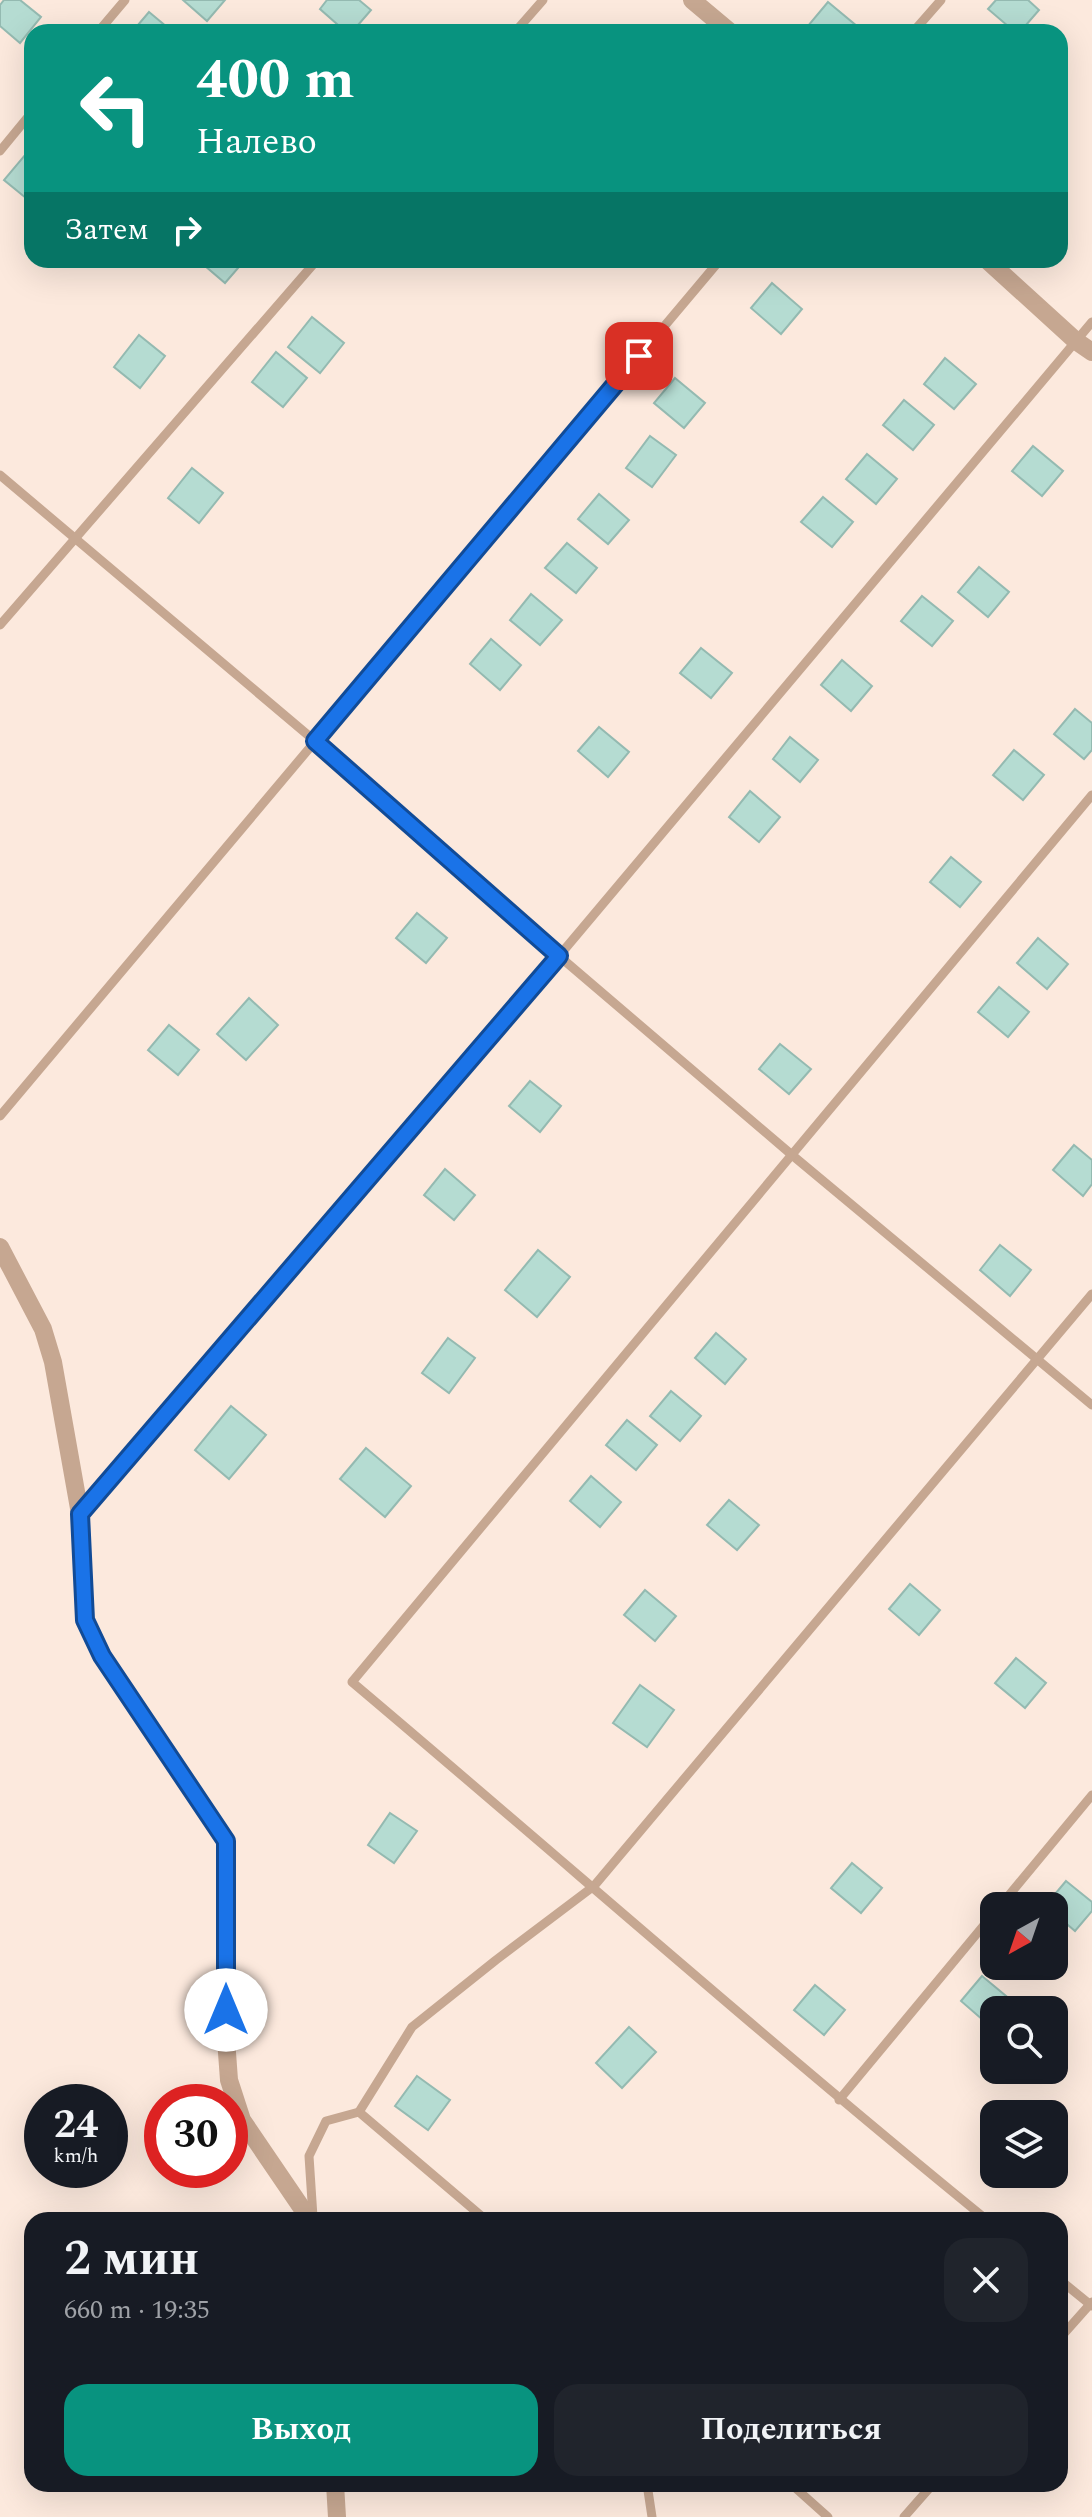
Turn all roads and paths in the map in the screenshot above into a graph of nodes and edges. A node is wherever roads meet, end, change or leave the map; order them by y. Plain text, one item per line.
1 (125, 0) edge
2 (543, 0) edge
3 (692, 0) edge
4 (941, 0) edge
5 (105, 24) edge
6 (522, 24) edge
7 (720, 24) edge
8 (920, 24) edge
9 (24, 122) edge
10 (0, 151) edge
11 (310, 268) edge
12 (713, 268) edge
13 (996, 268) edge
14 (1092, 322) edge
15 (1076, 341) junction
16 (1092, 352) edge
17 (0, 475) edge
18 (76, 537) junction
19 (0, 625) edge
20 (315, 741) junction
21 (1092, 795) edge
22 (559, 956) junction
23 (0, 1116) edge
24 (792, 1155) junction
25 (0, 1247) edge
26 (1092, 1294) edge
27 (1039, 1359) junction
28 (1092, 1405) edge
29 (80, 1514) junction
30 (1092, 1795) edge
31 (594, 1886) junction
32 (1012, 1892) edge
33 (980, 1930) edge
34 (839, 2100) junction
35 (359, 2112) junction
36 (306, 2212) edge
37 (312, 2212) edge
38 (477, 2212) edge
39 (977, 2212) edge
40 (1068, 2286) edge
41 (1091, 2304) edge
42 (1068, 2329) edge
43 (335, 2492) edge
44 (648, 2492) edge
45 (800, 2492) edge
46 (926, 2492) edge
47 (337, 2517) edge
48 (652, 2517) edge
49 (828, 2517) edge
50 (904, 2517) edge

1 - 5 lane
2 - 6 lane
3 - 7 street
4 - 8 lane
9 - 10 lane
11 - 18 lane
12 - 20 lane
13 - 15 street
14 - 15 lane
15 - 16 street
15 - 22 lane
17 - 18 lane
18 - 19 lane
18 - 20 lane
20 - 22 lane
20 - 23 lane
21 - 24 lane
22 - 24 lane
22 - 29 lane
24 - 27 lane
24 - 31 lane
25 - 29 street
26 - 27 lane
27 - 28 lane
27 - 31 lane
29 - 36 street
30 - 32 lane
31 - 34 lane
31 - 35 lane
33 - 34 lane
34 - 39 lane
35 - 37 lane
35 - 38 lane
40 - 41 lane
41 - 42 lane
43 - 47 street
44 - 48 lane
45 - 49 lane
46 - 50 lane

